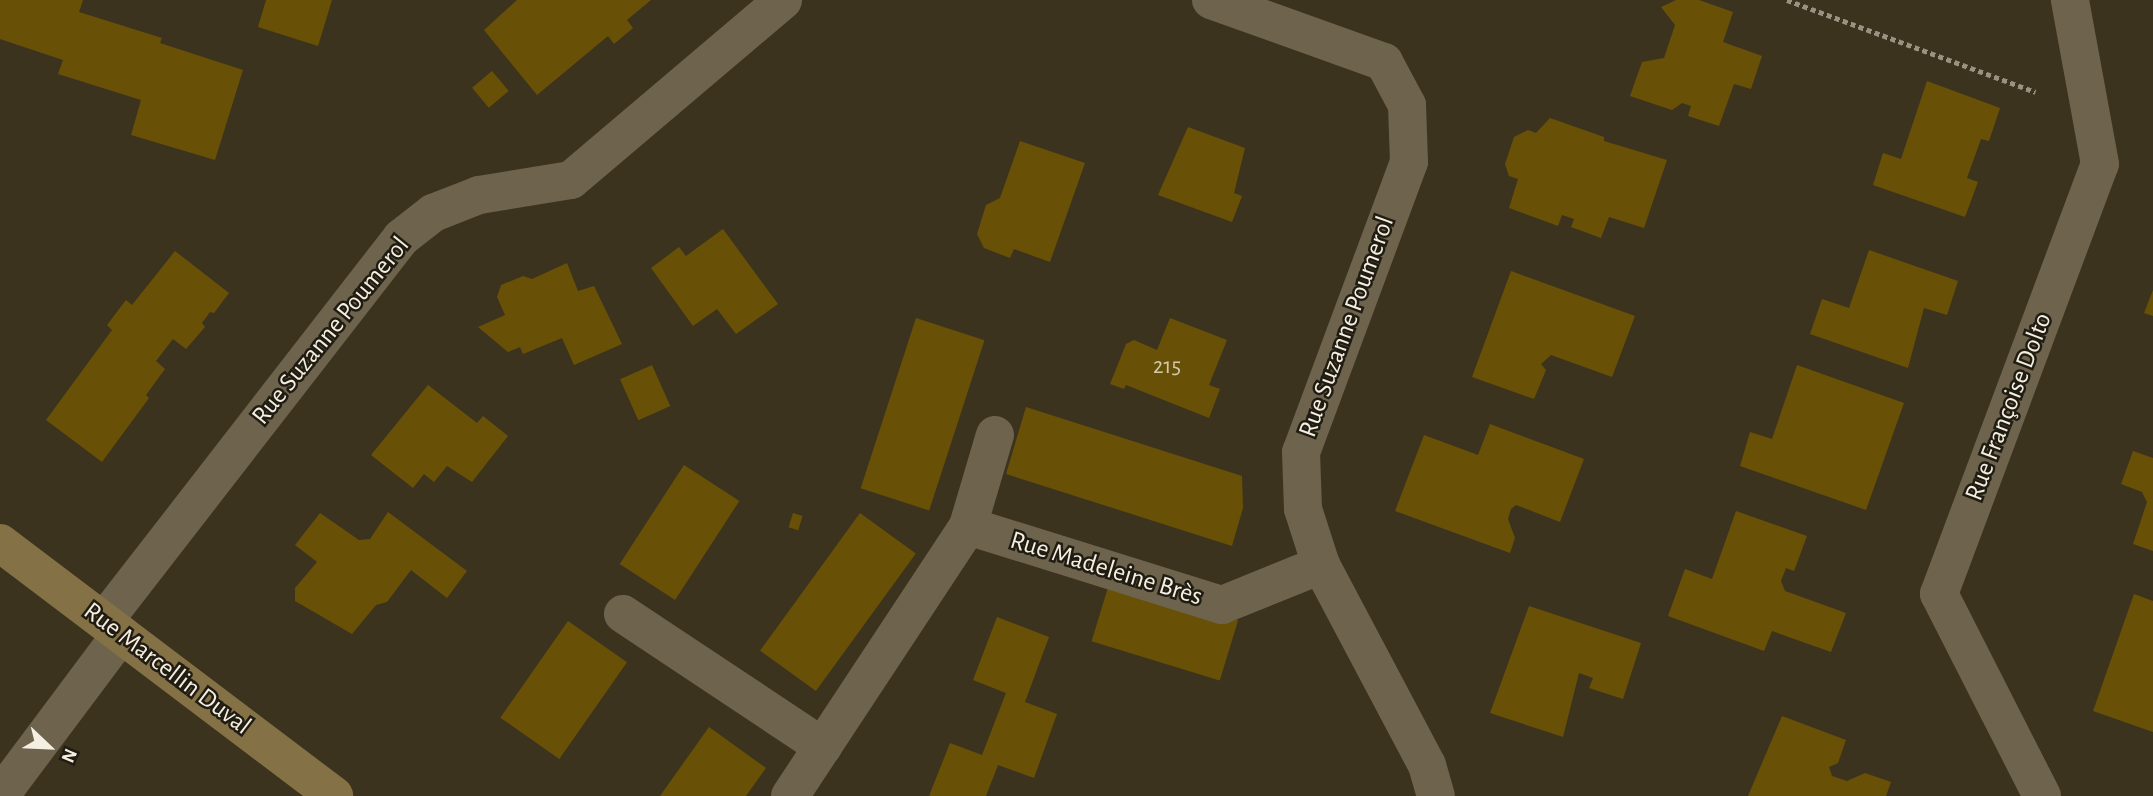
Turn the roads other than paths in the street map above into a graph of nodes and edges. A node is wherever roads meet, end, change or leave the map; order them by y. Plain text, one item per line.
1 (783, 0) edge
2 (1211, 0) edge
3 (2070, 0) edge
4 (1253, 7) edge
5 (995, 435) dead end
6 (968, 526) junction
7 (0, 543) edge
8 (1321, 565) junction
9 (623, 614) dead end
10 (112, 627) junction
11 (823, 747) junction
12 (0, 796) edge
13 (334, 796) edge
14 (790, 796) edge
15 (1436, 796) edge
16 (2042, 796) edge

1 - 10 street, Rue Suzanne Poumerol
2 - 4 street, Rue Suzanne Poumerol
3 - 16 street, Rue Françoise Dolto
4 - 8 street, Rue Suzanne Poumerol
5 - 6 street
6 - 8 street, Rue Madeleine Brès
6 - 11 street
7 - 10 main road, Rue Marcellin Duval
8 - 15 street, Rue Suzanne Poumerol
9 - 11 street
10 - 12 street, Rue Suzanne Poumerol
10 - 13 main road, Rue Marcellin Duval
11 - 14 street

